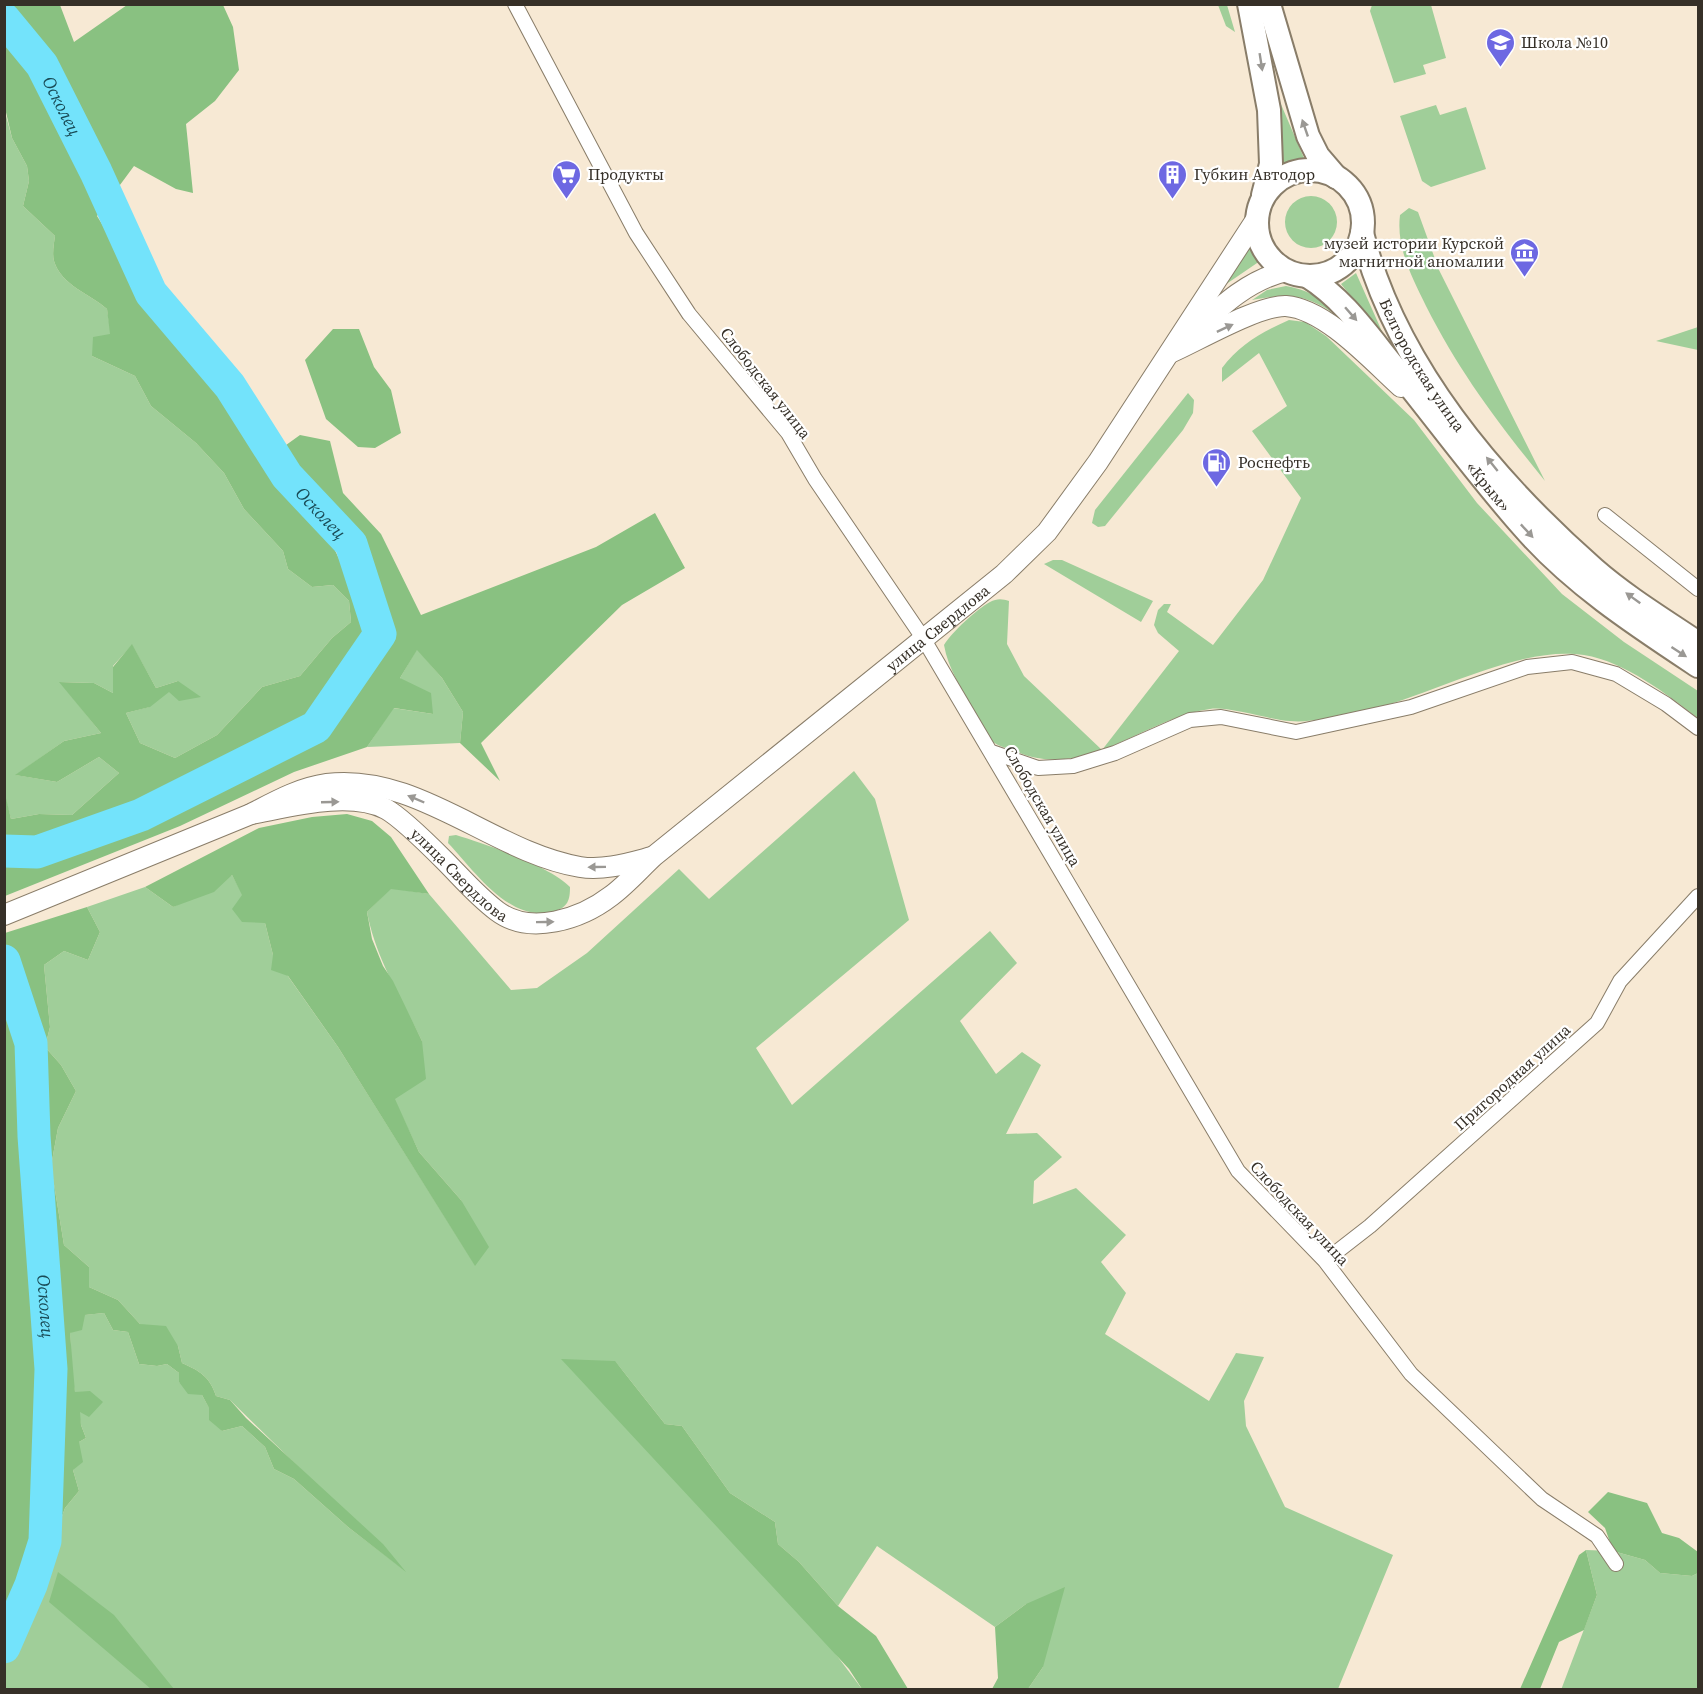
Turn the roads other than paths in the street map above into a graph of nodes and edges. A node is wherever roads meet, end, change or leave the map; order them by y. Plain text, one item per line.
1 (515, 4) edge
2 (1248, 4) edge
3 (1269, 4) edge
4 (1336, 177) junction
5 (1260, 208) junction
6 (1362, 233) junction
7 (1297, 274) junction
8 (1172, 352) junction
9 (1436, 419) junction
10 (1605, 515) dead end
11 (1698, 589) edge
12 (923, 638) junction
13 (1698, 643) edge
14 (1698, 666) edge
15 (1698, 728) edge
16 (992, 752) junction
17 (251, 814) junction
18 (654, 856) junction
19 (1698, 896) edge
20 (4, 915) edge
21 (1325, 1261) junction
22 (1616, 1564) dead end

1 - 12 street, Слободская улица
2 -> 5 main road
4 -> 3 main road
4 - 5 main road
4 - 6 main road
5 - 7 main road, «Крым»
5 - 8 main road
6 - 7 main road
13 -> 6 main road, Белгородская улица
7 - 8 main road
7 -> 9 main road, «Крым»
8 -> 9 main road
8 - 12 main road, улица Свердлова
9 -> 14 main road, «Крым»
10 - 11 street
12 - 16 street, Слободская улица
12 - 18 main road, улица Свердлова
15 - 16 street
16 - 21 street, Слободская улица
18 -> 17 main road, улица Свердлова
17 -> 18 main road, улица Свердлова
17 - 20 main road, улица Свердлова
19 - 21 street, Пригородная улица
21 - 22 street, Слободская улица

